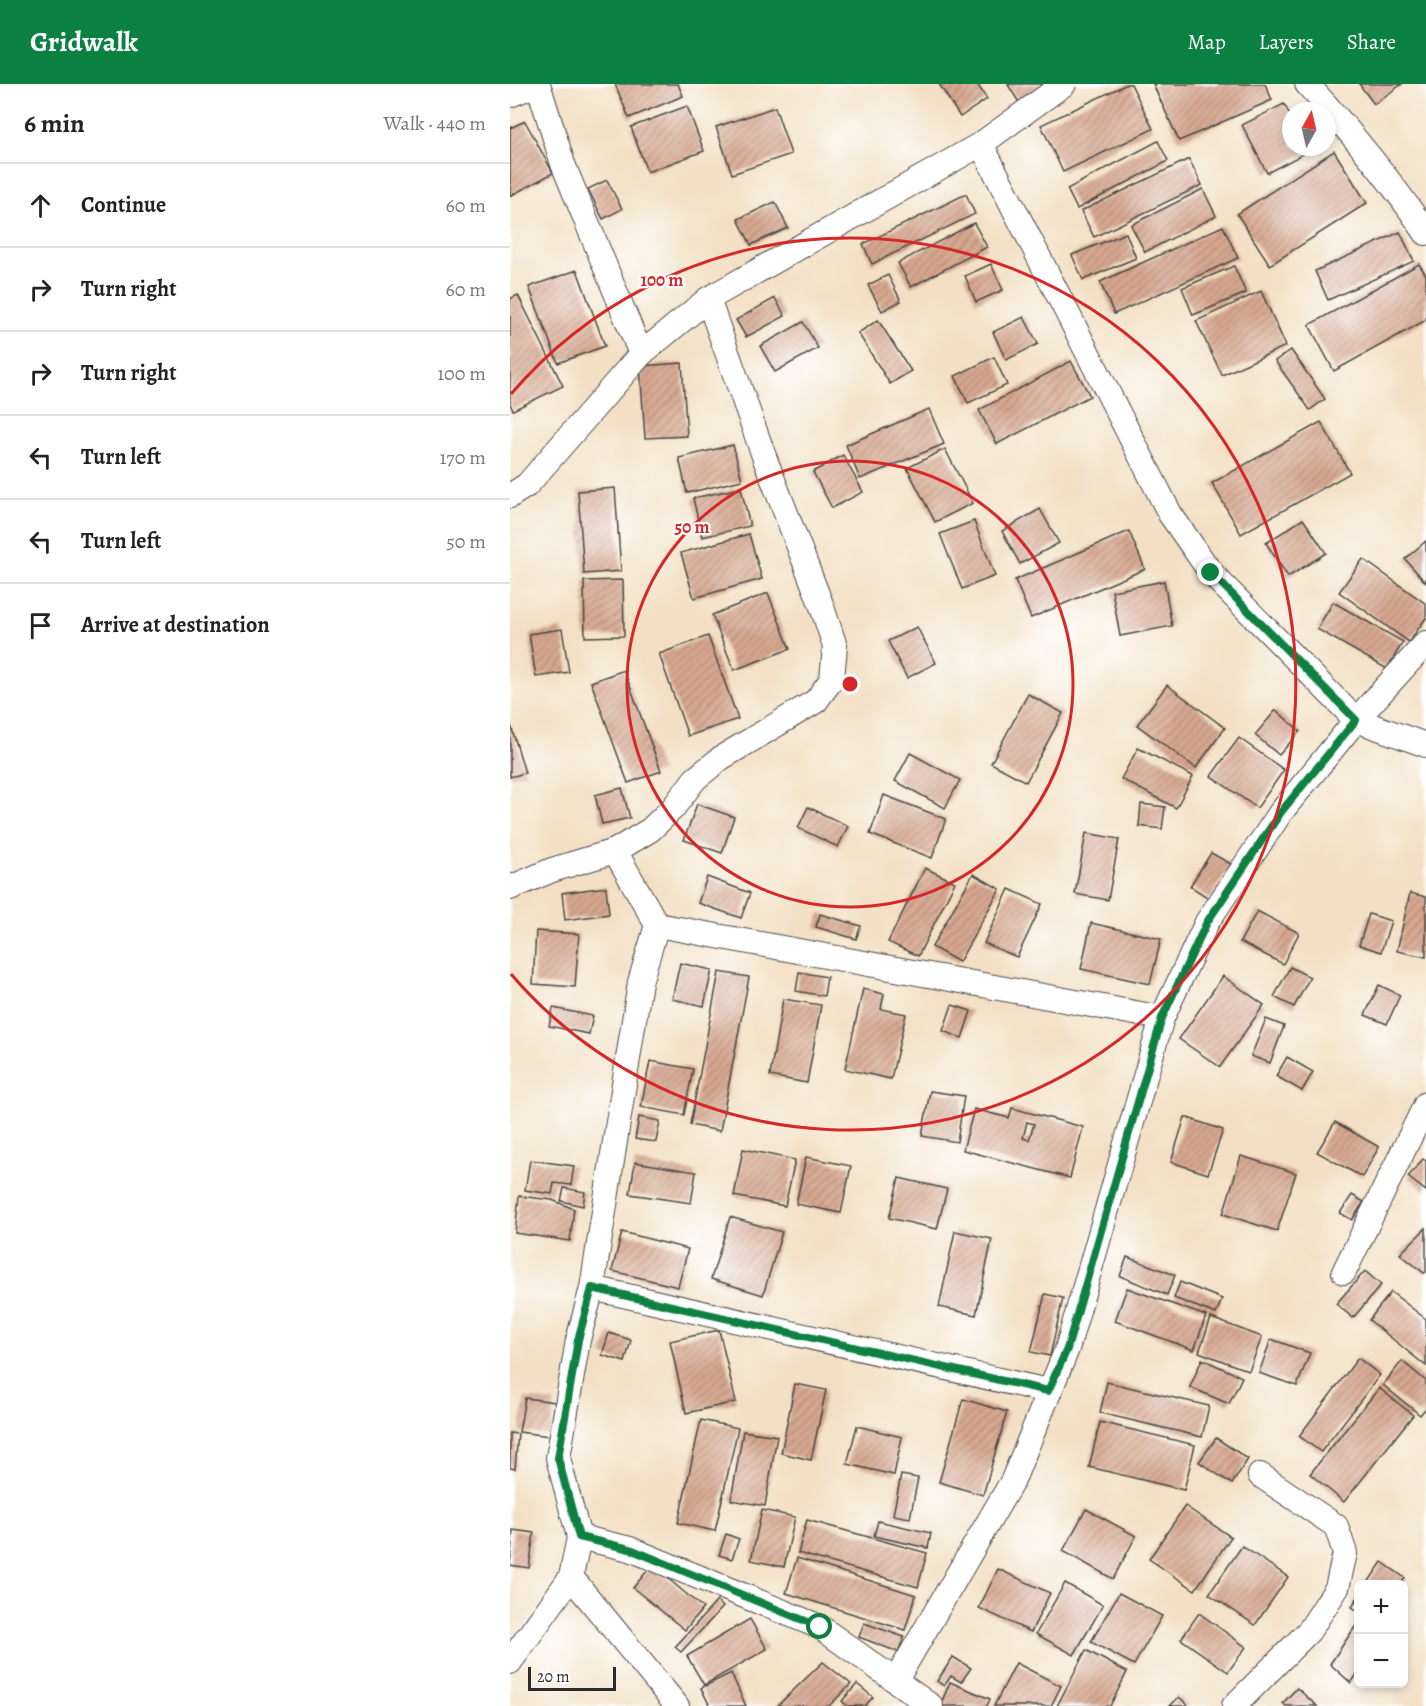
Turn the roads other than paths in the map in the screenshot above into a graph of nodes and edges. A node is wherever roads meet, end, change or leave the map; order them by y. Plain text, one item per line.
1 (538, 84) edge
2 (1063, 84) edge
3 (1307, 84) edge
4 (510, 95) edge
5 (981, 144) junction
6 (1426, 233) edge
7 (708, 299) junction
8 (641, 354) junction
9 (510, 496) edge
10 (1426, 643) edge
11 (1356, 720) junction
12 (1426, 745) edge
13 (615, 851) junction
14 (510, 888) edge
15 (657, 925) junction
16 (1162, 1018) junction
17 (1426, 1104) edge
18 (1344, 1272) dead end
19 (592, 1288) junction
20 (1048, 1391) junction
21 (1260, 1475) dead end
22 (579, 1537) junction
23 (571, 1577) junction
24 (510, 1662) edge
25 (896, 1680) junction
26 (676, 1706) edge
27 (931, 1706) edge
28 (1234, 1706) edge

1 - 4 street
1 - 8 street
2 - 5 street
3 - 6 street
5 - 7 street
5 - 11 street
7 - 8 street
7 - 13 street
8 - 9 street
10 - 11 street
11 - 12 street
11 - 16 street
13 - 14 street
13 - 15 street
15 - 16 street
15 - 19 street
16 - 20 street
17 - 18 street
19 - 20 street
19 - 22 street
20 - 25 street
21 - 28 street
22 - 23 street
22 - 25 street
23 - 24 street
23 - 26 street
25 - 27 street

